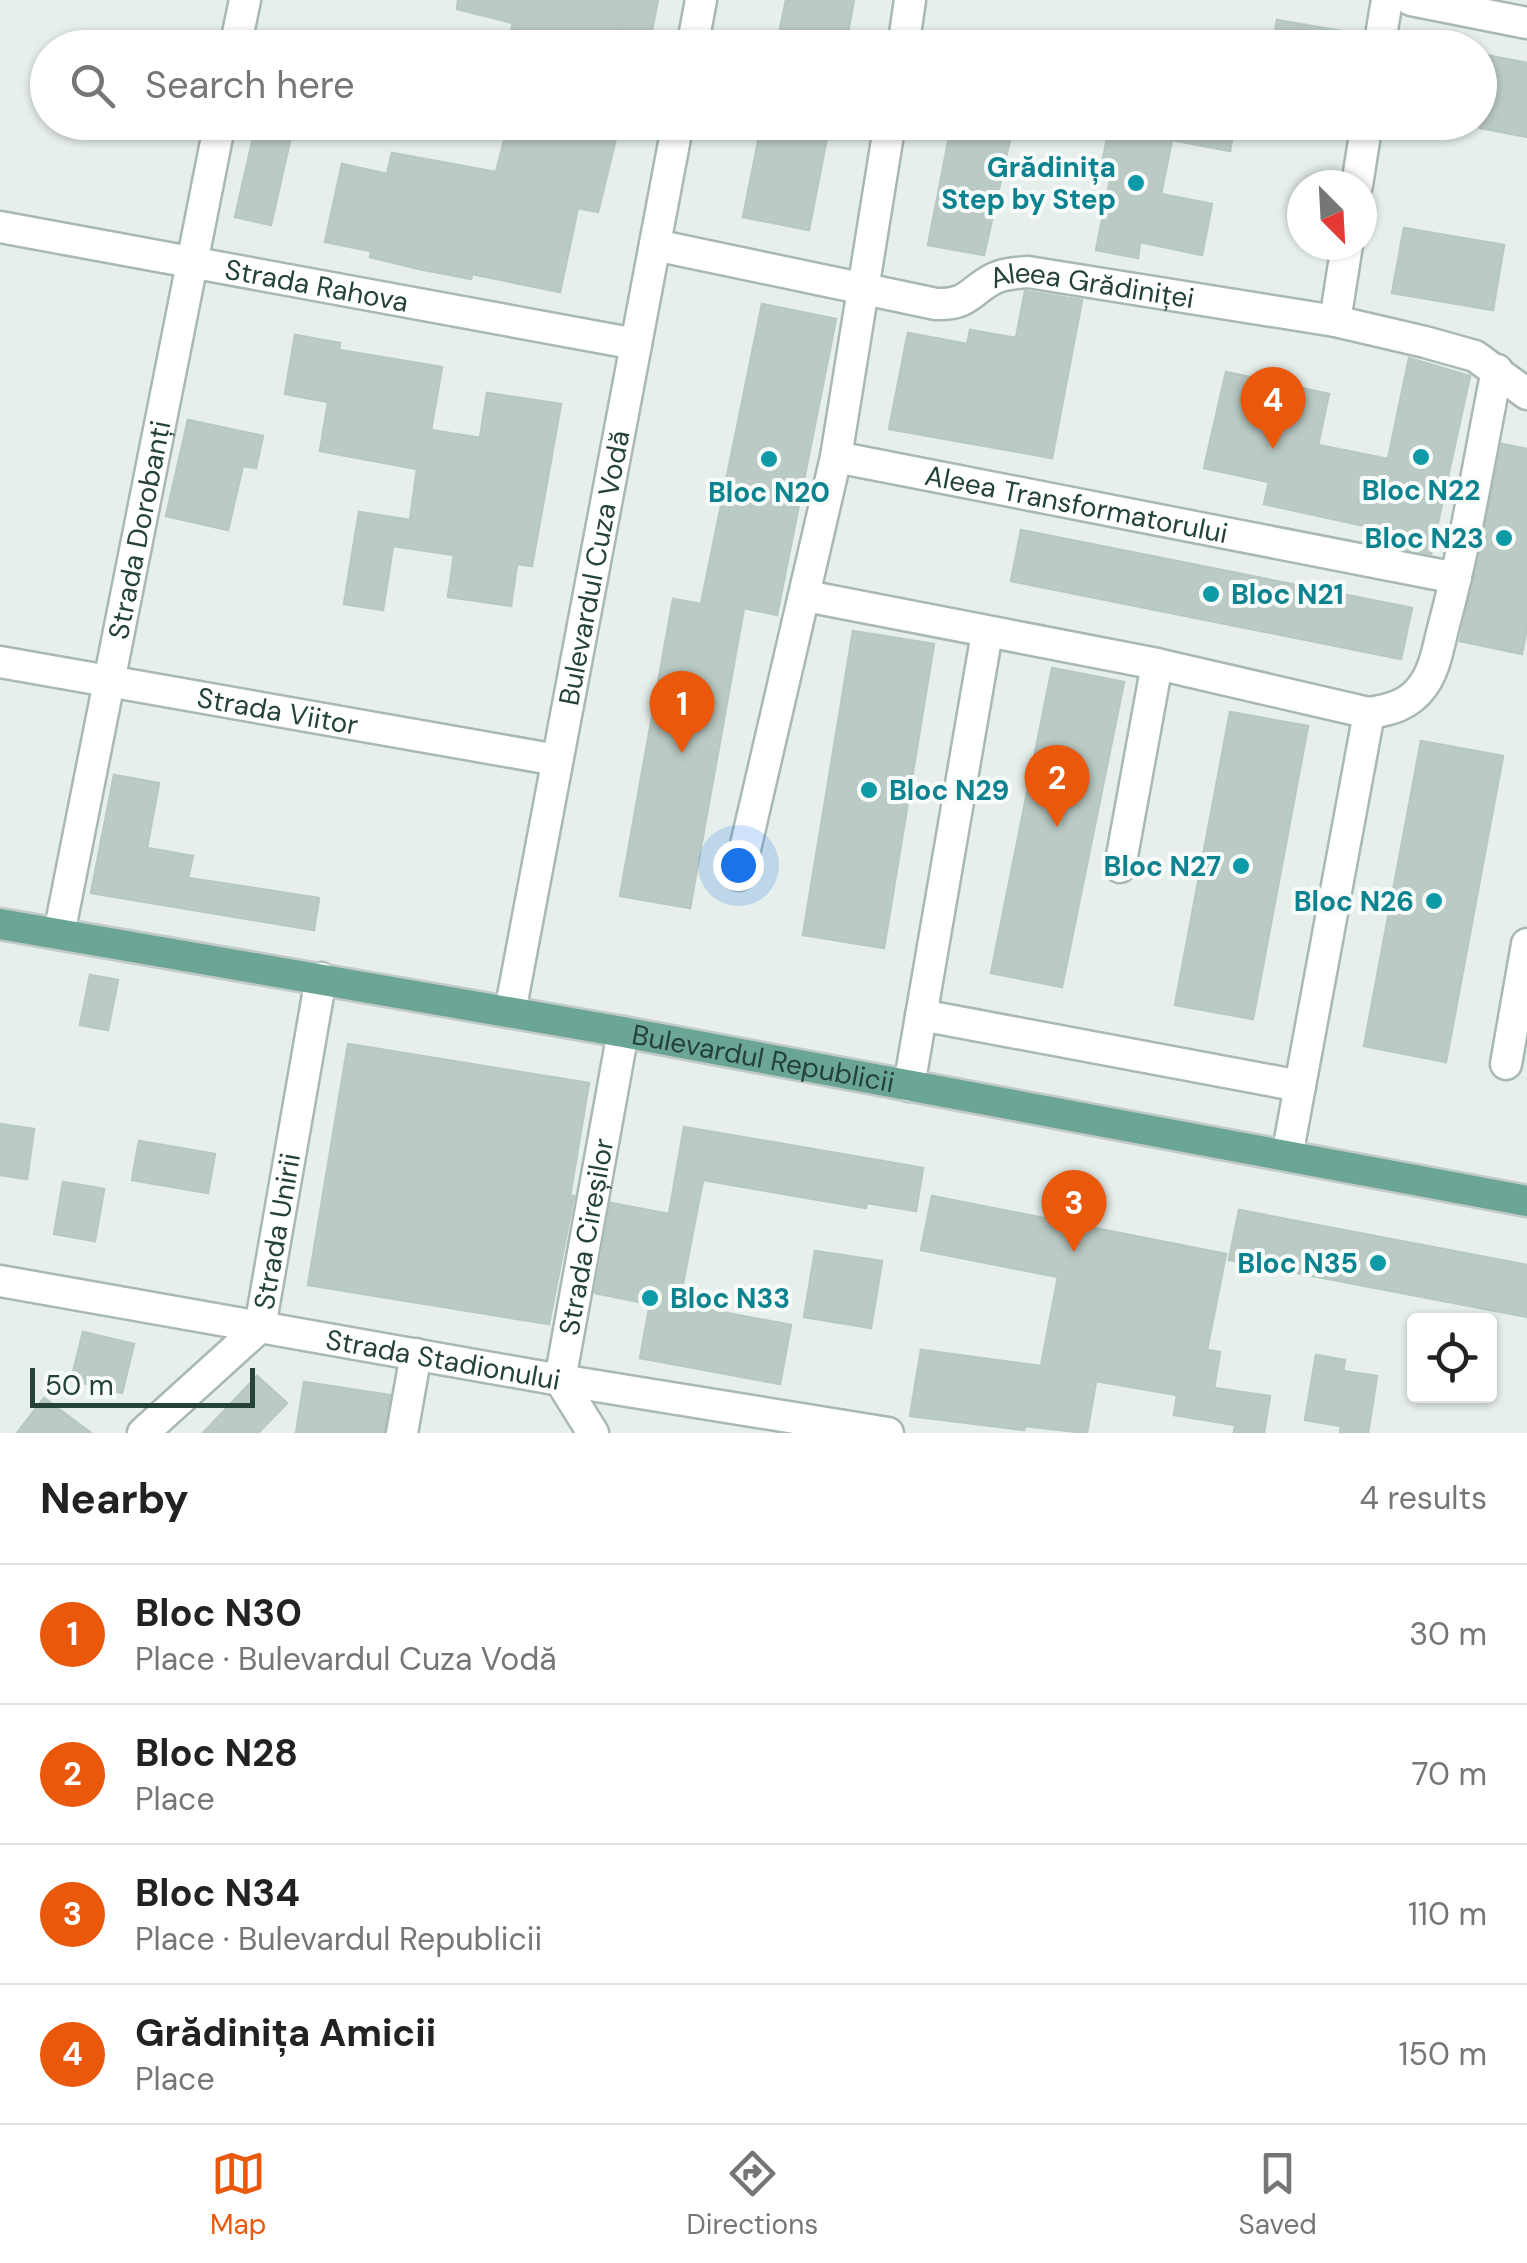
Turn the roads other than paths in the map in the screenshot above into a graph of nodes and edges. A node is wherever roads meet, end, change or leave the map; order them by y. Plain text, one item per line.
1 (245, 0) edge
2 (701, 0) edge
3 (910, 0) edge
4 (1387, 0) edge
5 (1411, 0) edge
6 (1470, 6) edge
7 (1527, 23) edge
8 (239, 30) edge
9 (695, 30) edge
10 (905, 30) edge
11 (1382, 30) edge
12 (216, 140) edge
13 (675, 140) edge
14 (887, 140) edge
15 (1364, 140) edge
16 (1359, 170) edge
17 (0, 227) edge
18 (655, 245) junction
19 (1345, 260) edge
20 (191, 264) junction
21 (864, 287) junction
22 (1335, 322) junction
23 (636, 344) junction
24 (1497, 370) junction
25 (1527, 394) edge
26 (836, 457) junction
27 (1456, 578) junction
28 (806, 596) junction
29 (987, 633) junction
30 (0, 662) edge
31 (1156, 664) junction
32 (110, 681) junction
33 (1369, 713) junction
34 (558, 760) junction
35 (1120, 867) dead end
36 (739, 876) dead end
37 (0, 924) edge
38 (59, 934) junction
39 (1527, 944) edge
40 (320, 978) junction
41 (510, 1012) junction
42 (921, 1015) junction
43 (623, 1032) junction
44 (1506, 1064) dead end
45 (908, 1086) junction
46 (1300, 1086) junction
47 (1287, 1156) junction
48 (1527, 1201) edge
49 (0, 1280) edge
50 (260, 1326) junction
51 (416, 1354) junction
52 (560, 1380) junction
53 (143, 1433) edge
54 (402, 1433) edge
55 (594, 1433) edge
56 (888, 1433) edge

1 - 8 street
2 - 9 street
3 - 10 street
4 - 11 street
5 - 6 street
6 - 7 street
12 - 20 street, Strada Dorobanți
13 - 18 street, Bulevardul Cuza Vodă
14 - 21 street
15 - 16 street
17 - 20 street, Strada Rahova
18 - 21 street, Aleea Grădiniței
18 - 23 street, Bulevardul Cuza Vodă
19 - 22 street
20 - 23 street, Strada Rahova
20 - 32 street, Strada Dorobanți
21 - 22 street, Aleea Grădiniței
21 - 26 street
22 - 24 street, Aleea Grădiniței
23 - 34 street, Bulevardul Cuza Vodă
24 - 25 street, Aleea Grădiniței
24 - 27 street
26 - 27 street, Aleea Transformatorului
26 - 28 street
27 - 33 street
28 - 29 street
28 - 36 street
29 - 31 street
29 - 42 street
30 - 32 street, Strada Viitor
31 - 33 street
31 - 35 street
32 - 34 street, Strada Viitor
32 - 38 street, Strada Dorobanți
33 - 46 street
34 - 41 street, Bulevardul Cuza Vodă
37 - 38 main road, Bulevardul Republicii
38 - 40 main road, Bulevardul Republicii
39 - 44 street
40 - 41 main road, Bulevardul Republicii
40 - 50 street, Strada Unirii
41 - 43 main road, Bulevardul Republicii
42 - 45 street
42 - 46 street
43 - 45 main road, Bulevardul Republicii
43 - 52 street, Strada Cireșilor
45 - 47 main road, Bulevardul Republicii
46 - 47 street
47 - 48 main road, Bulevardul Republicii
49 - 50 street, Strada Stadionului
50 - 51 street, Strada Stadionului
50 - 53 street, Strada Unirii
51 - 52 street, Strada Stadionului
51 - 54 street
52 - 55 street
52 - 56 street, Strada Stadionului

